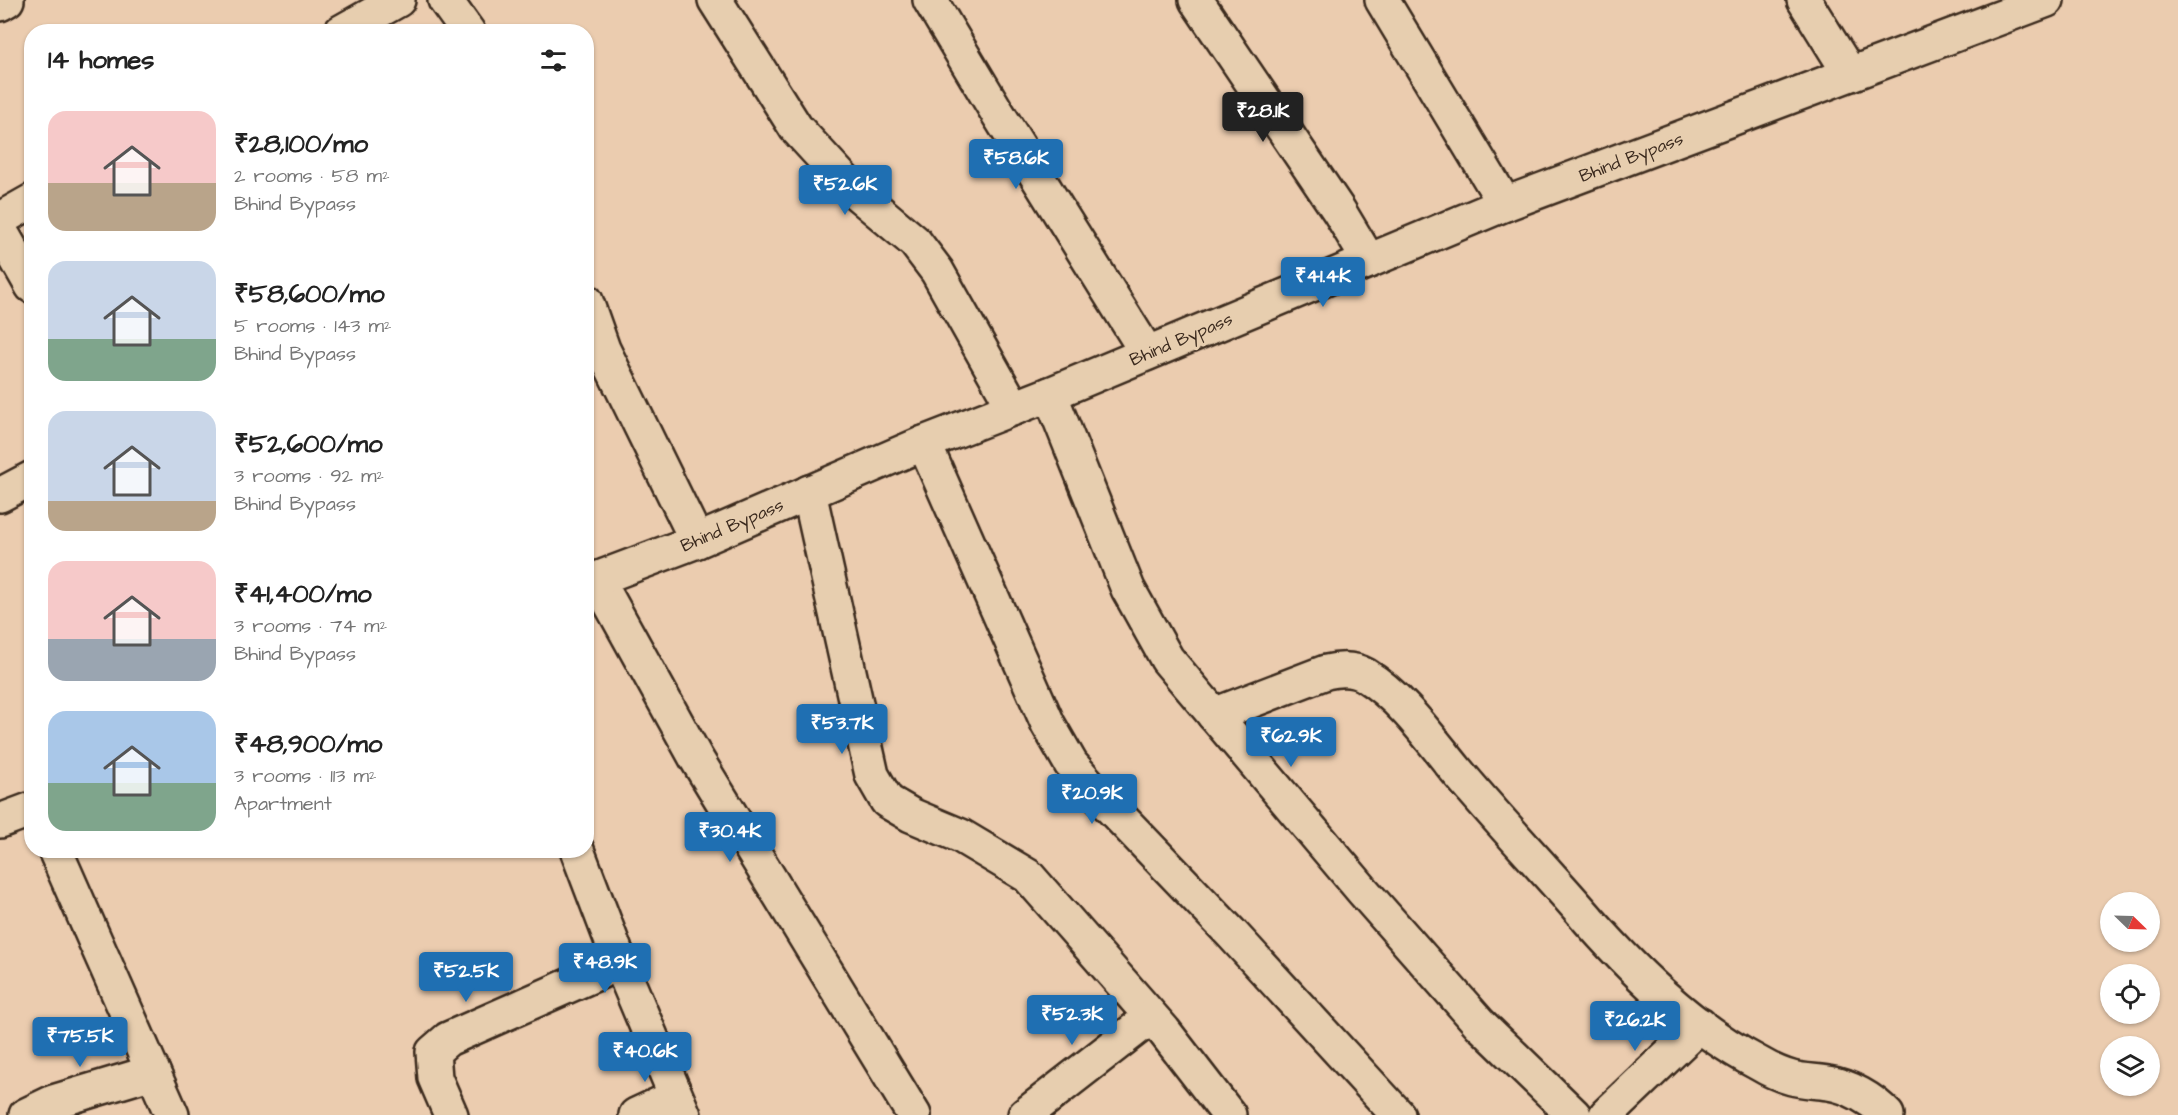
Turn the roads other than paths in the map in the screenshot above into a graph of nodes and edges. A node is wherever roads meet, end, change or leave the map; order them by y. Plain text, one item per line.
1 (7, 0) edge
2 (398, 0) edge
3 (445, 0) edge
4 (715, 0) edge
5 (930, 0) edge
6 (1196, 0) edge
7 (1382, 0) edge
8 (1804, 0) edge
9 (2047, 0) edge
10 (0, 4) edge
11 (355, 24) edge
12 (462, 24) edge
13 (1850, 74) junction
14 (1505, 204) junction
15 (24, 206) edge
16 (0, 219) edge
17 (0, 230) edge
18 (1369, 261) junction
19 (24, 272) edge
20 (595, 353) edge
21 (1147, 353) junction
22 (1050, 394) junction
23 (1014, 408) junction
24 (924, 443) junction
25 (24, 482) edge
26 (809, 492) junction
27 (0, 495) edge
28 (697, 541) junction
29 (594, 580) edge
30 (594, 584) edge
31 (1214, 715) junction
32 (24, 812) edge
33 (0, 821) edge
34 (59, 858) edge
35 (580, 858) edge
36 (620, 963) junction
37 (1151, 1017) junction
38 (1700, 1025) junction
39 (153, 1072) junction
40 (679, 1106) edge
41 (26, 1115) edge
42 (172, 1115) edge
43 (451, 1115) edge
44 (636, 1115) edge
45 (914, 1115) edge
46 (1025, 1115) edge
47 (1229, 1115) edge
48 (1398, 1115) edge
49 (1574, 1115) edge
50 (1606, 1115) edge
51 (1887, 1115) edge

1 - 10 street
2 - 11 street
3 - 12 street
4 - 23 street
5 - 21 street
6 - 18 street
7 - 14 street
8 - 13 street
9 - 13 street, Bhind Bypass
13 - 14 street, Bhind Bypass
14 - 18 street, Bhind Bypass
15 - 16 street
17 - 19 street
18 - 21 street, Bhind Bypass
20 - 28 street
21 - 22 street, Bhind Bypass
22 - 23 street, Bhind Bypass
22 - 31 street
23 - 24 street, Bhind Bypass
24 - 26 street, Bhind Bypass
24 - 48 street
25 - 27 street
26 - 28 street, Bhind Bypass
26 - 37 street
28 - 29 street, Bhind Bypass
30 - 45 street
31 - 38 street
31 - 49 street
32 - 33 street
34 - 39 street
35 - 36 street
36 - 40 street
36 - 43 street
37 - 46 street
37 - 47 street
38 - 50 street
38 - 51 street
39 - 41 street
39 - 42 street
40 - 44 street

